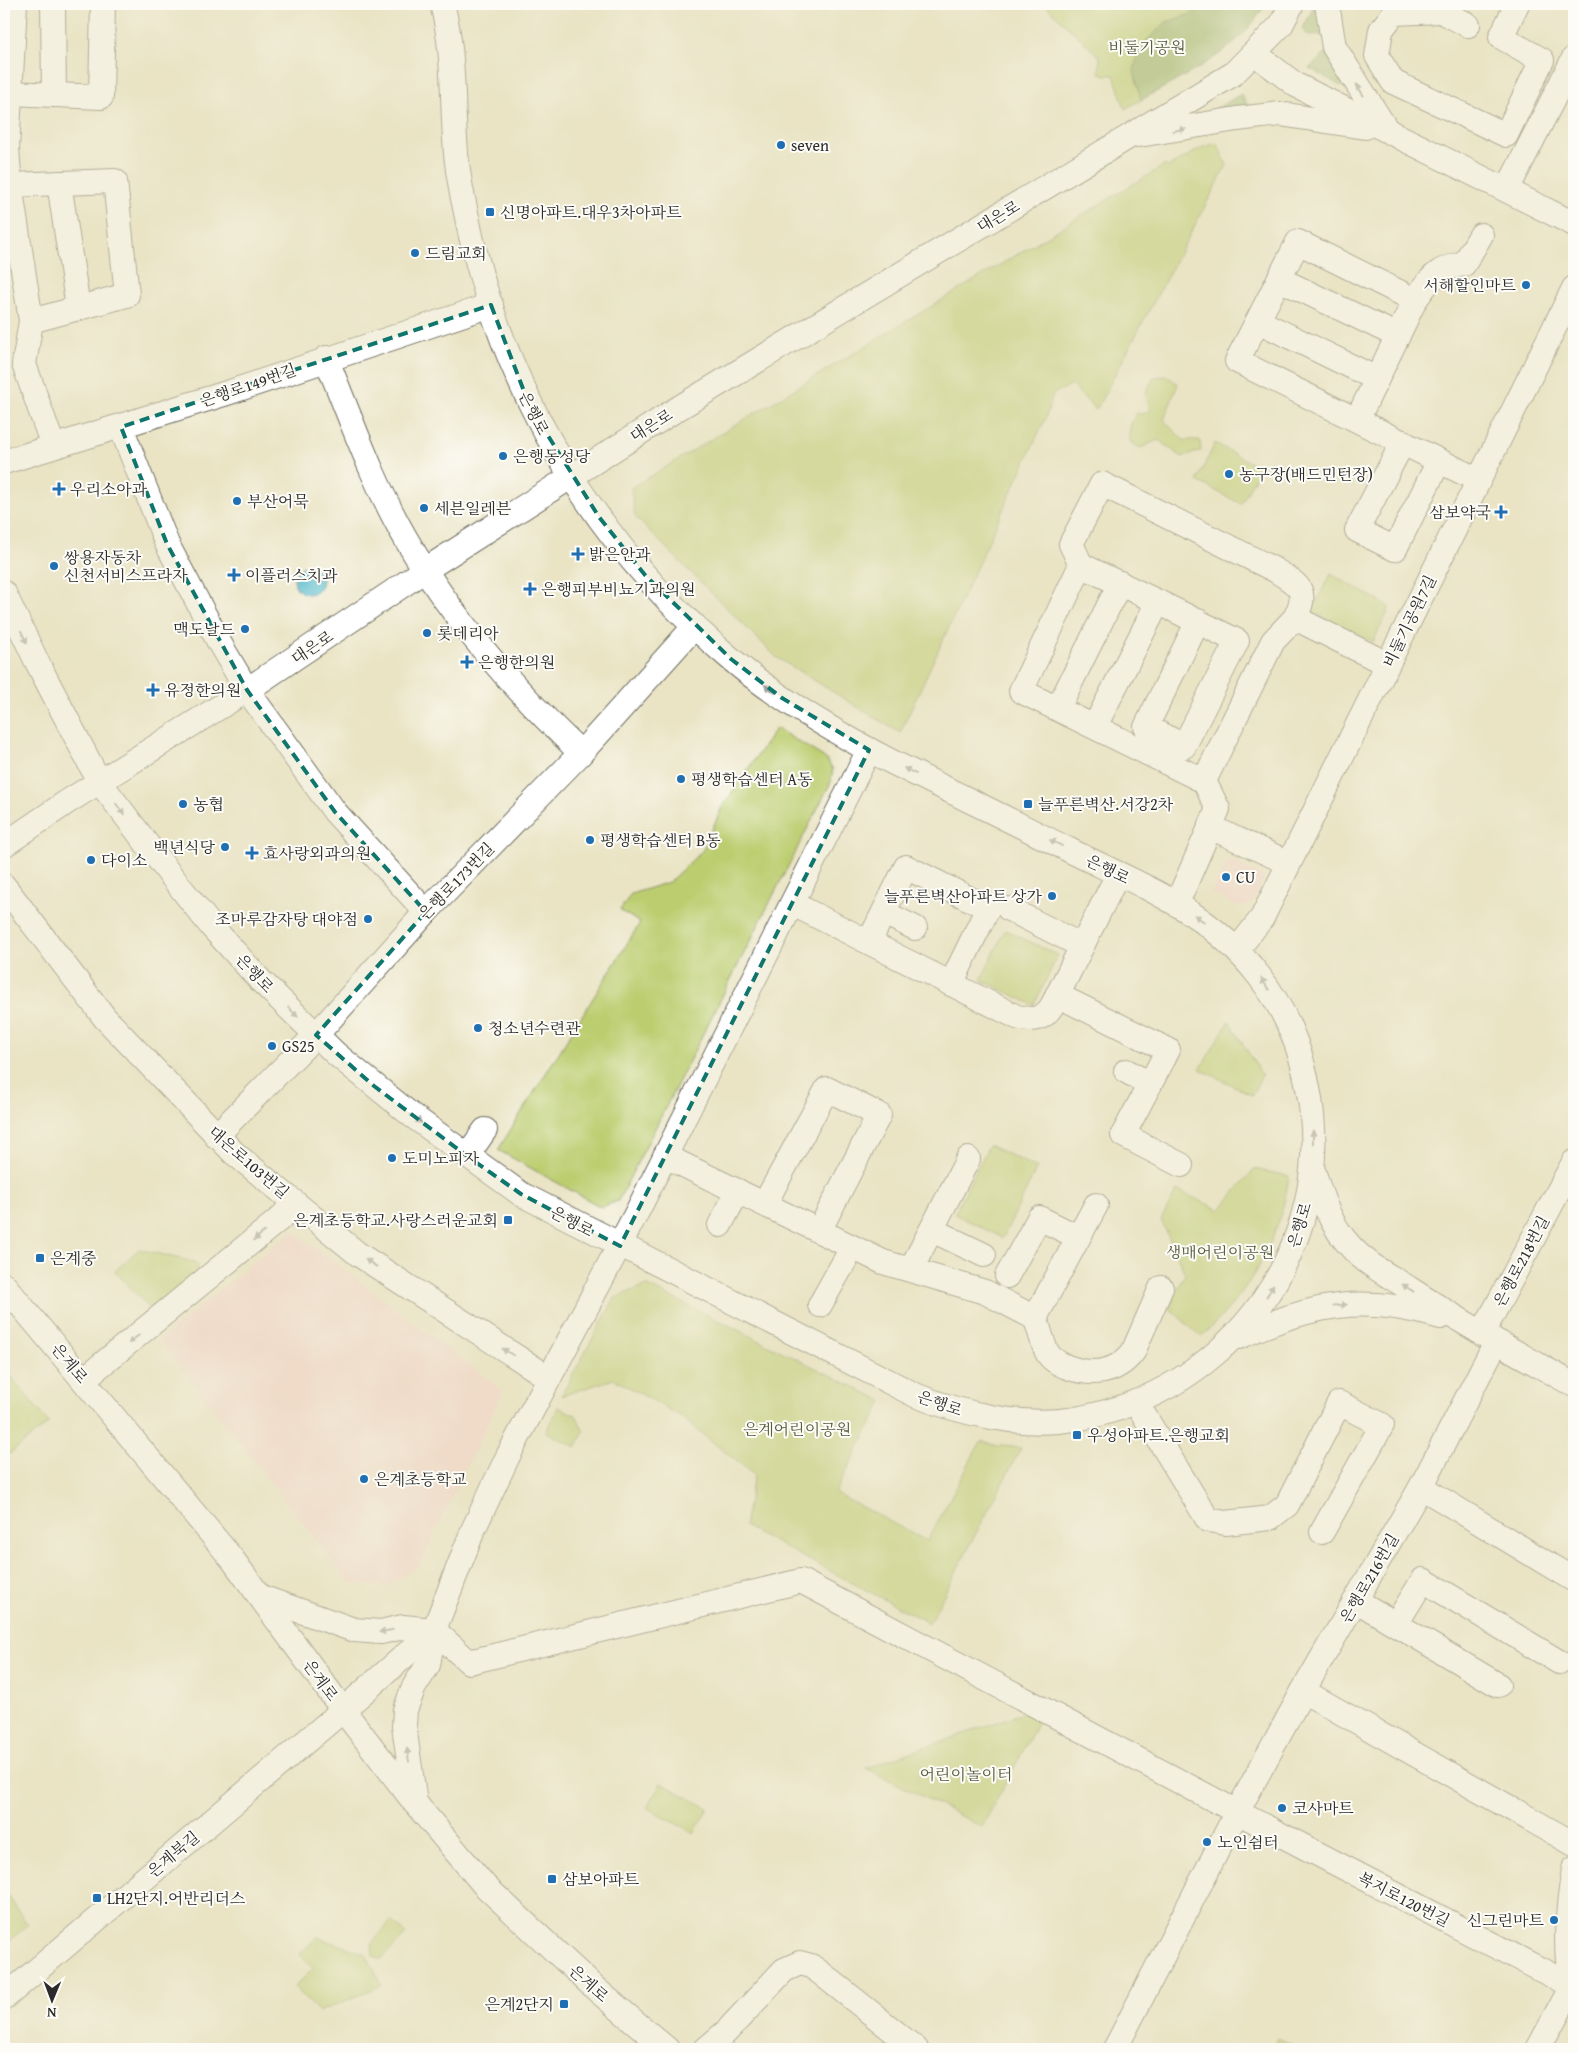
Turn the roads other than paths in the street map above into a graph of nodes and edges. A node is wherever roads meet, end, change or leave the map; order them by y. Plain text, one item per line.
1 (15, 4) edge
2 (53, 4) edge
3 (103, 4) edge
4 (442, 4) edge
5 (1292, 4) edge
6 (1327, 4) edge
7 (1516, 4) edge
8 (1443, 7) edge
9 (1468, 25) dead end
10 (1254, 53) junction
11 (1574, 58) edge
12 (10, 93) junction
13 (54, 95) junction
14 (1387, 130) junction
15 (1130, 137) junction
16 (6, 149) edge
17 (59, 183) junction
18 (10, 185) junction
19 (1507, 190) junction
20 (1574, 224) edge
21 (1480, 235) dead end
22 (1279, 279) junction
23 (1574, 288) edge
24 (1416, 300) junction
25 (491, 305) junction
26 (78, 308) junction
27 (31, 321) junction
28 (1258, 321) junction
29 (1398, 336) junction
30 (326, 358) junction
31 (1377, 379) junction
32 (1357, 420) junction
33 (122, 427) junction
34 (1403, 442) junction
35 (53, 446) junction
36 (1439, 461) junction
37 (4, 462) edge
38 (570, 477) junction
39 (1478, 480) junction
40 (1081, 565) junction
41 (425, 570) junction
42 (1120, 583) junction
43 (4, 593) edge
44 (1158, 602) junction
45 (1296, 618) junction
46 (1198, 621) junction
47 (695, 626) junction
48 (1387, 664) junction
49 (247, 690) junction
50 (1058, 708) junction
51 (1095, 726) junction
52 (869, 750) junction
53 (581, 753) junction
54 (100, 781) junction
55 (1204, 781) junction
56 (1210, 827) junction
57 (4, 846) edge
58 (1288, 863) junction
59 (1118, 874) junction
60 (4, 886) edge
61 (1178, 903) junction
62 (793, 904) junction
63 (1010, 909) dead end
64 (426, 912) junction
65 (884, 913) junction
66 (916, 928) dead end
67 (869, 942) junction
68 (1082, 946) junction
69 (1237, 950) junction
70 (951, 984) junction
71 (1057, 995) junction
72 (316, 1035) junction
73 (1126, 1071) dead end
74 (1150, 1084) junction
75 (486, 1130) dead end
76 (216, 1136) junction
77 (467, 1156) junction
78 (665, 1156) junction
79 (968, 1159) dead end
80 (1574, 1162) edge
81 (1181, 1165) dead end
82 (1312, 1166) junction
83 (738, 1191) junction
84 (294, 1202) junction
85 (765, 1204) junction
86 (1096, 1205) dead end
87 (720, 1225) dead end
88 (819, 1230) junction
89 (932, 1230) junction
90 (1078, 1237) junction
91 (620, 1246) junction
92 (852, 1248) junction
93 (984, 1255) dead end
94 (912, 1269) junction
95 (1007, 1276) dead end
96 (4, 1285) edge
97 (1161, 1288) dead end
98 (820, 1305) dead end
99 (1035, 1318) junction
100 (1481, 1333) junction
101 (1228, 1342) junction
102 (549, 1378) junction
103 (84, 1379) junction
104 (1574, 1385) edge
105 (1136, 1402) junction
106 (1421, 1487) junction
107 (1322, 1532) dead end
108 (1574, 1580) edge
109 (261, 1597) junction
110 (1357, 1601) junction
111 (1396, 1624) junction
112 (434, 1630) junction
113 (1559, 1662) dead end
114 (1498, 1686) dead end
115 (1303, 1691) junction
116 (343, 1710) junction
117 (415, 1803) junction
118 (1236, 1812) junction
119 (1574, 1844) edge
120 (1574, 1869) edge
121 (1573, 1986) edge
122 (4, 1998) edge
123 (666, 2049) edge
124 (706, 2049) edge
125 (916, 2049) edge
126 (1115, 2049) edge
127 (1538, 2049) edge

1 - 12 street
2 - 13 street
3 - 13 street
4 - 25 street, 은행로
5 - 10 street, 대은로
14 -> 6 street
7 - 8 street
8 - 9 street
10 - 14 street
10 - 15 street, 대은로
11 - 19 street
12 - 13 street
12 - 16 street
15 -> 14 street
14 - 19 street
15 - 38 street, 대은로
16 - 18 street
17 - 18 street
17 - 26 street
17 - 26 street
18 - 27 street
19 - 20 street
21 - 24 street
22 - 24 street
22 - 28 street
22 - 29 street
23 - 39 street, 비둘기공원7길
24 - 29 street
25 - 30 street, 은행로149번길
25 - 38 street, 은행로
26 - 27 street
27 - 35 street
28 - 31 street
28 - 32 street
29 - 31 street
30 - 33 street, 은행로149번길
30 - 41 street
31 - 32 street
32 - 34 street
33 - 35 street, 은행로149번길
33 - 49 street
34 - 36 street
34 - 36 street
35 - 37 street, 은행로149번길
36 - 39 street
38 - 41 street, 대은로
38 - 47 street, 은행로
39 - 48 street, 비둘기공원7길
40 - 42 street
40 - 45 street
40 - 50 street
41 - 49 street, 대은로
41 - 53 street
42 - 44 street
42 - 50 street
43 -> 54 street, 은행로
44 - 46 street
44 - 51 street
45 - 48 street
45 - 55 street
46 - 46 street
52 -> 47 street, 은행로
47 - 53 street, 은행로173번길
48 - 58 street, 비둘기공원7길
49 - 54 street, 대은로
49 - 64 street
50 - 51 street
51 - 55 street
59 -> 52 street, 은행로
52 - 62 street
53 - 64 street, 은행로173번길
54 - 57 street, 대은로
54 -> 72 street, 은행로
55 - 56 street
56 - 58 street
56 - 61 street
58 - 69 street, 비둘기공원7길
59 - 61 street, 은행로
59 - 68 street
60 - 76 street, 대은로103번길
69 -> 61 street, 은행로
62 - 67 street
62 - 78 street
63 - 68 street
64 - 72 street, 은행로173번길
65 - 66 street
65 - 67 street
65 - 70 street
67 - 70 street
68 - 71 street
82 -> 69 street, 은행로
70 - 71 street
71 - 74 street
72 - 76 street, 은행로173번길
72 -> 77 street, 은행로
73 - 74 street
74 - 81 street
75 - 77 street
76 - 84 street, 대은로103번길
77 - 91 street, 은행로
78 - 83 street
78 - 91 street
79 - 89 street
80 - 100 street, 은행로218번길
100 -> 82 street
101 -> 82 street, 은행로
83 - 85 street
83 - 87 street
102 -> 84 street, 대은로103번길
84 -> 103 street
85 - 88 street
85 - 88 street
86 - 90 street
88 - 92 street
89 - 93 street
89 - 94 street
90 - 95 street
90 - 99 street
91 - 102 street
91 - 105 street, 은행로
92 - 94 street
92 - 98 street
94 - 99 street
96 - 103 street, 은계로
97 - 99 street
101 -> 100 street
100 - 104 street
100 - 106 street, 은행로216번길
101 - 105 street, 은행로
102 - 112 street
103 - 109 street, 은계로
105 - 107 street
106 - 108 street
106 - 110 street, 은행로216번길
112 -> 109 street
109 - 116 street, 은계로
110 - 111 street
110 - 115 street, 은행로216번길
111 - 113 street
111 - 114 street
112 - 116 street, 은계북길
117 -> 112 street
112 - 118 street, 복지로120번길
115 - 118 street, 은행로216번길
115 - 119 street
116 - 117 street, 은계로
116 - 122 street, 은계북길
117 - 123 street, 은계로
118 - 121 street, 복지로120번길
118 - 126 street
120 - 121 street
121 - 127 street
124 - 125 street

